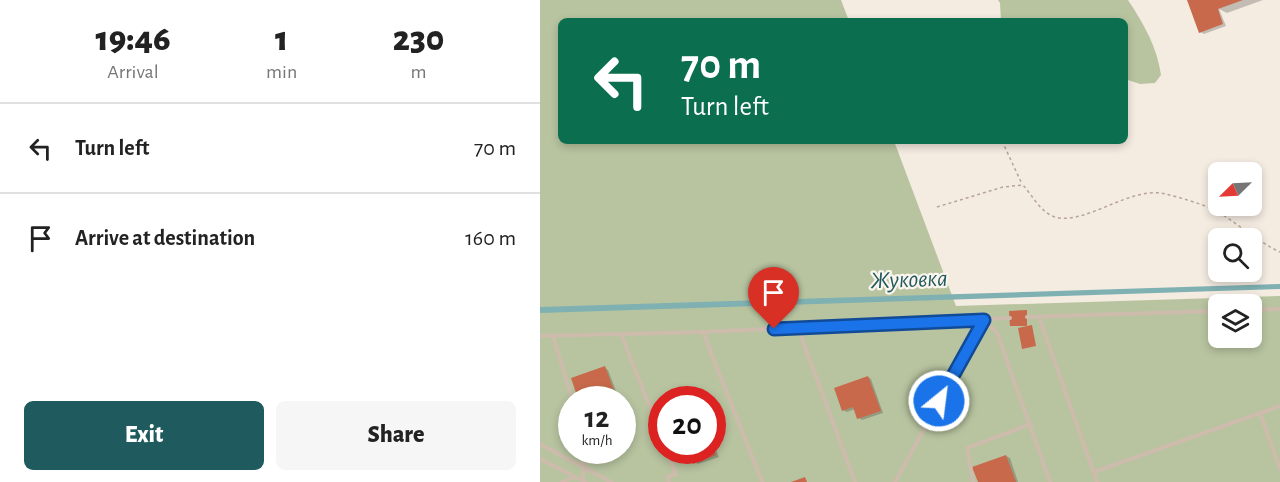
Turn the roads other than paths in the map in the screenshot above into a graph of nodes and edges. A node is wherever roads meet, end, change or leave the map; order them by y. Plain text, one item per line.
1 (1280, 309) edge
2 (1262, 310) edge
3 (1208, 311) edge
4 (1027, 317) dead end
5 (1039, 317) junction
6 (1010, 318) dead end
7 (984, 320) junction
8 (798, 328) junction
9 (703, 332) junction
10 (621, 334) junction
11 (540, 336) edge
12 (553, 336) junction
13 (568, 386) edge
14 (648, 402) edge
15 (1280, 406) edge
16 (1260, 413) junction
17 (1030, 424) junction
18 (540, 444) edge
19 (540, 459) edge
20 (672, 464) edge
21 (584, 466) junction
22 (1280, 469) edge
23 (1094, 472) junction
24 (575, 477) junction
25 (562, 482) edge
26 (584, 482) edge
27 (611, 482) edge
28 (669, 482) edge
29 (762, 482) edge
30 (855, 482) edge
31 (895, 482) edge
32 (973, 482) edge
33 (1050, 482) edge
34 (1097, 482) edge

1 - 2 lane
3 - 5 lane
4 - 5 lane
5 - 23 lane
6 - 7 lane
7 - 8 lane
7 - 17 lane
7 - 31 lane
8 - 9 lane
8 - 30 lane
9 - 10 lane
9 - 29 lane
10 - 12 lane
10 - 14 lane
11 - 12 lane
12 - 13 lane
15 - 16 lane
16 - 22 lane
16 - 23 lane
17 - 32 lane
17 - 33 lane
18 - 21 lane
19 - 24 lane
20 - 28 lane
21 - 26 lane
21 - 27 lane
23 - 34 lane
24 - 25 lane
24 - 26 lane

